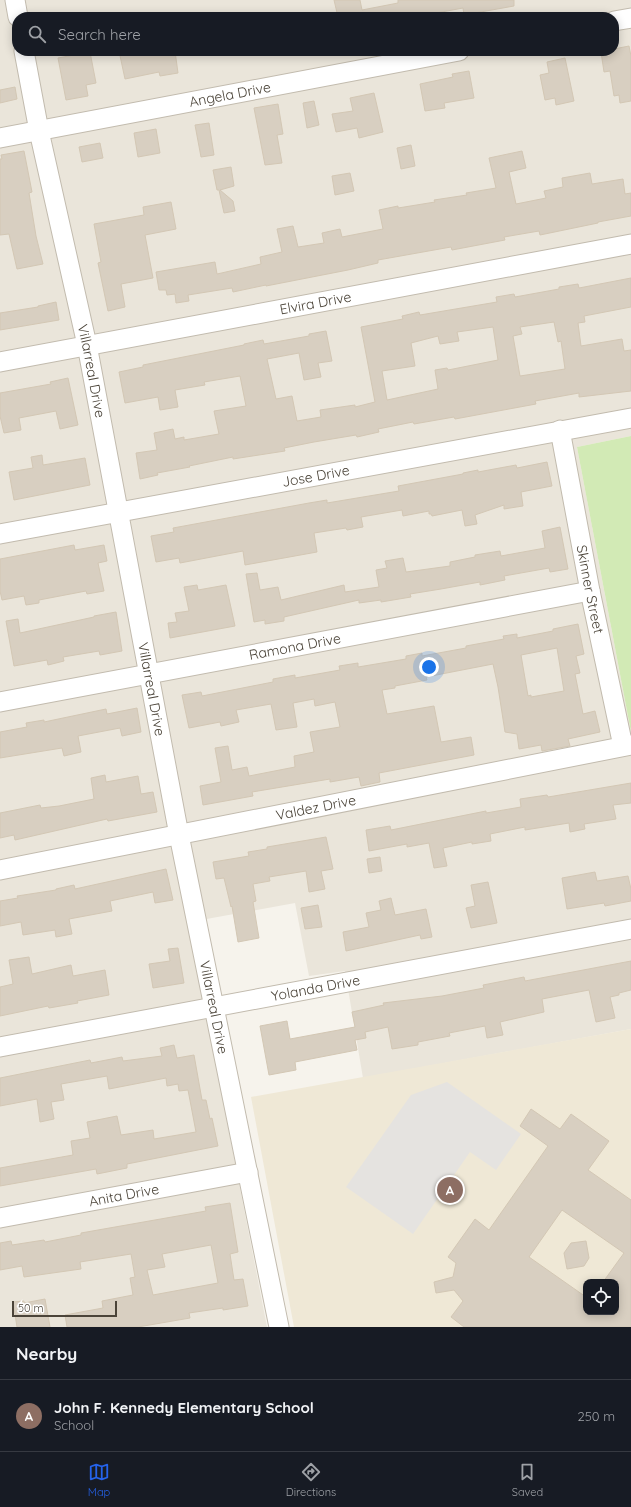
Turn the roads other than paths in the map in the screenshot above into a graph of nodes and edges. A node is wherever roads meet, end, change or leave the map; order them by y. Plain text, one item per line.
1 (15, 0) edge
2 (17, 12) edge
3 (631, 18) edge
4 (619, 20) edge
5 (25, 56) edge
6 (433, 56) edge
7 (39, 131) junction
8 (0, 138) edge
9 (631, 244) edge
10 (87, 345) junction
11 (0, 362) edge
12 (631, 418) edge
13 (560, 430) junction
14 (119, 513) junction
15 (0, 534) edge
16 (590, 591) junction
17 (150, 674) junction
18 (0, 702) edge
19 (627, 746) edge
20 (179, 835) junction
21 (0, 870) edge
22 (631, 929) edge
23 (214, 1007) junction
24 (0, 1047) edge
25 (248, 1172) junction
26 (0, 1218) edge
27 (279, 1327) edge

1 - 2 street
3 - 4 street
5 - 7 street, Villarreal Drive
6 - 7 street, Angela Drive
7 - 8 street, Angela Drive
7 - 10 street, Villarreal Drive
9 - 10 street, Elvira Drive
10 - 11 street, Elvira Drive
10 - 14 street, Villarreal Drive
12 - 13 street, Jose Drive
13 - 14 street, Jose Drive
13 - 16 street, Skinner Street
14 - 15 street, Jose Drive
14 - 17 street, Villarreal Drive
16 - 17 street, Ramona Drive
16 - 19 street, Skinner Street
17 - 18 street, Ramona Drive
17 - 20 street, Villarreal Drive
19 - 20 street, Valdez Drive
20 - 21 street, Valdez Drive
20 - 23 street, Villarreal Drive
22 - 23 street, Yolanda Drive
23 - 24 street, Yolanda Drive
23 - 25 street, Villarreal Drive
25 - 26 street, Anita Drive
25 - 27 street, Villarreal Drive

